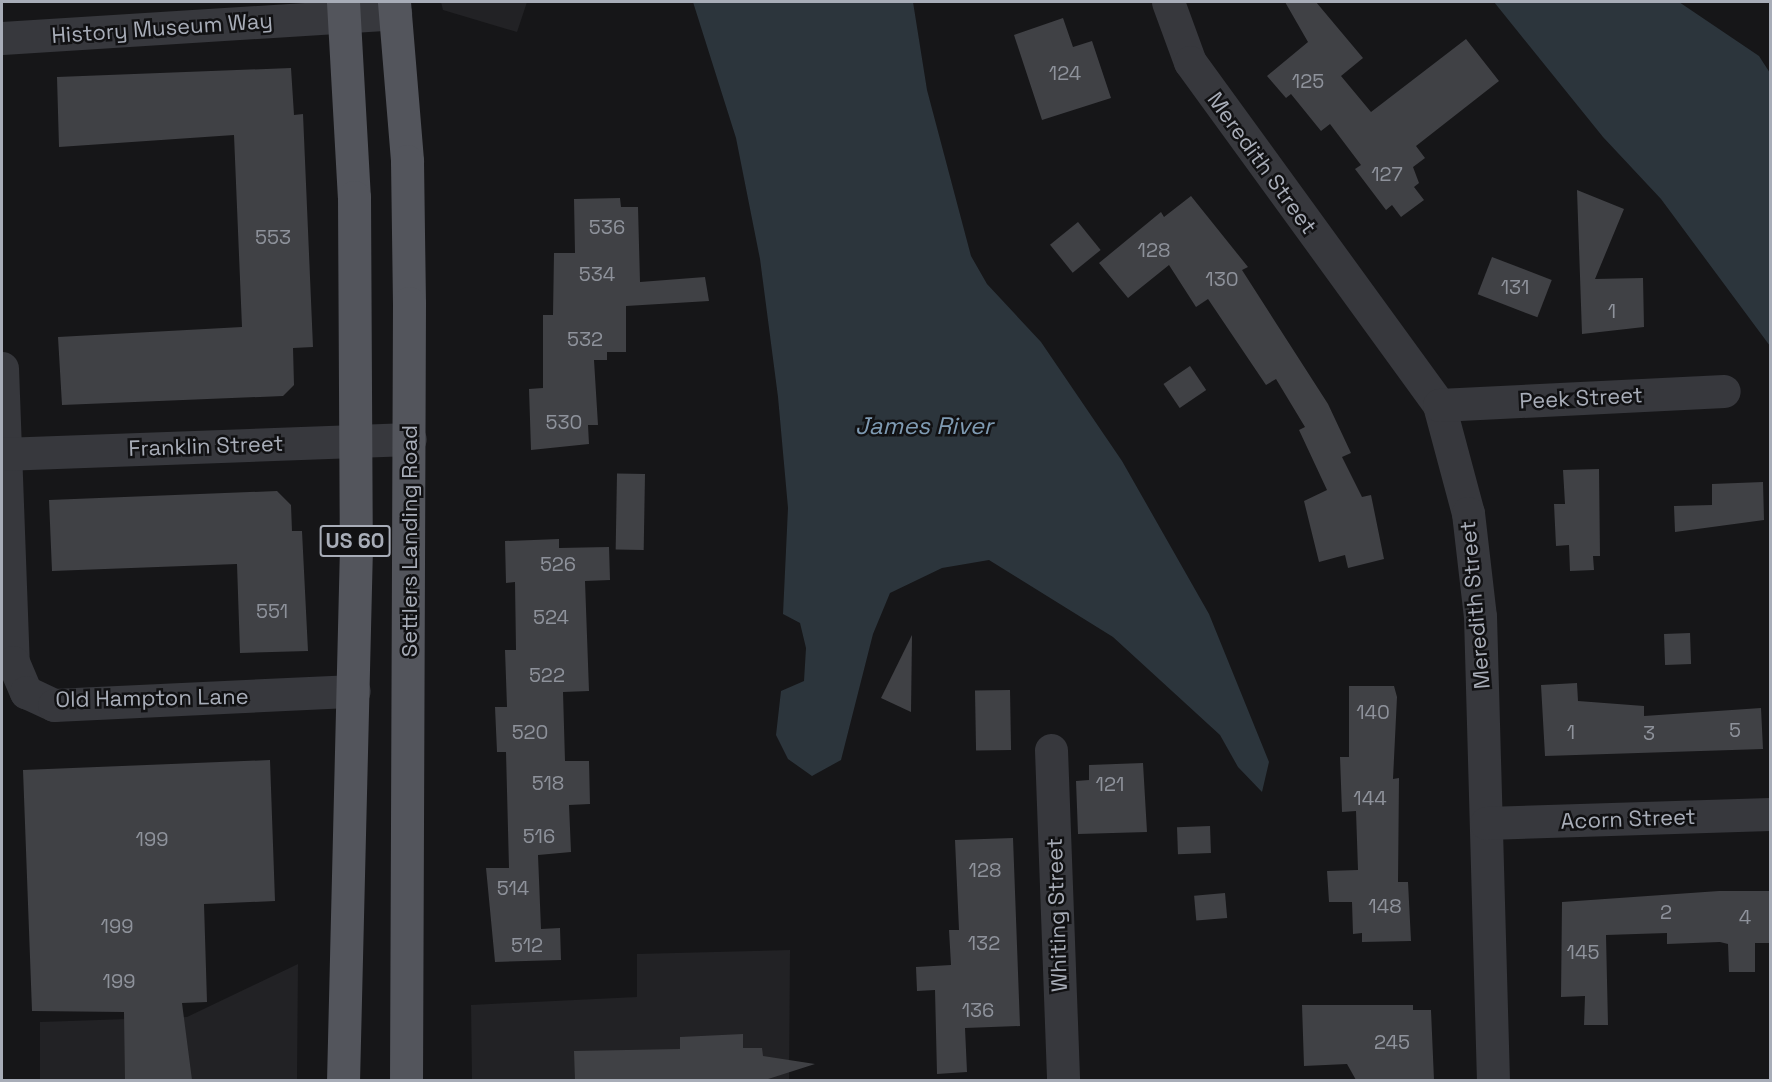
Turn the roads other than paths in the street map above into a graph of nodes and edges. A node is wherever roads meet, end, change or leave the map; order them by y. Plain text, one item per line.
1 (1168, 2) edge
2 (394, 7) edge
3 (343, 9) edge
4 (2, 38) edge
5 (2, 368) edge
6 (1724, 392) dead end
7 (1439, 405) junction
8 (410, 439) junction
9 (355, 441) junction
10 (4, 454) edge
11 (354, 691) junction
12 (1051, 750) dead end
13 (1770, 814) edge
14 (1486, 823) junction
15 (343, 1080) edge
16 (406, 1080) edge
17 (1063, 1080) edge
18 (1493, 1080) edge

1 - 7 street, Meredith Street
2 - 3 street, History Museum Way
2 - 8 main road, Settlers Landing Road / US 60
3 - 4 street, History Museum Way
3 - 9 main road, US 60
5 - 10 street, Old Hampton Lane
6 - 7 street, Peek Street
7 - 14 street, Meredith Street
8 - 9 street, Franklin Street
8 - 16 main road, Settlers Landing Road / US 60
9 - 10 street, Franklin Street
9 - 11 main road, US 60
10 - 11 street, Old Hampton Lane
11 - 15 main road, US 60
12 - 17 street, Whiting Street
13 - 14 street, Acorn Street
14 - 18 street, Meredith Street

